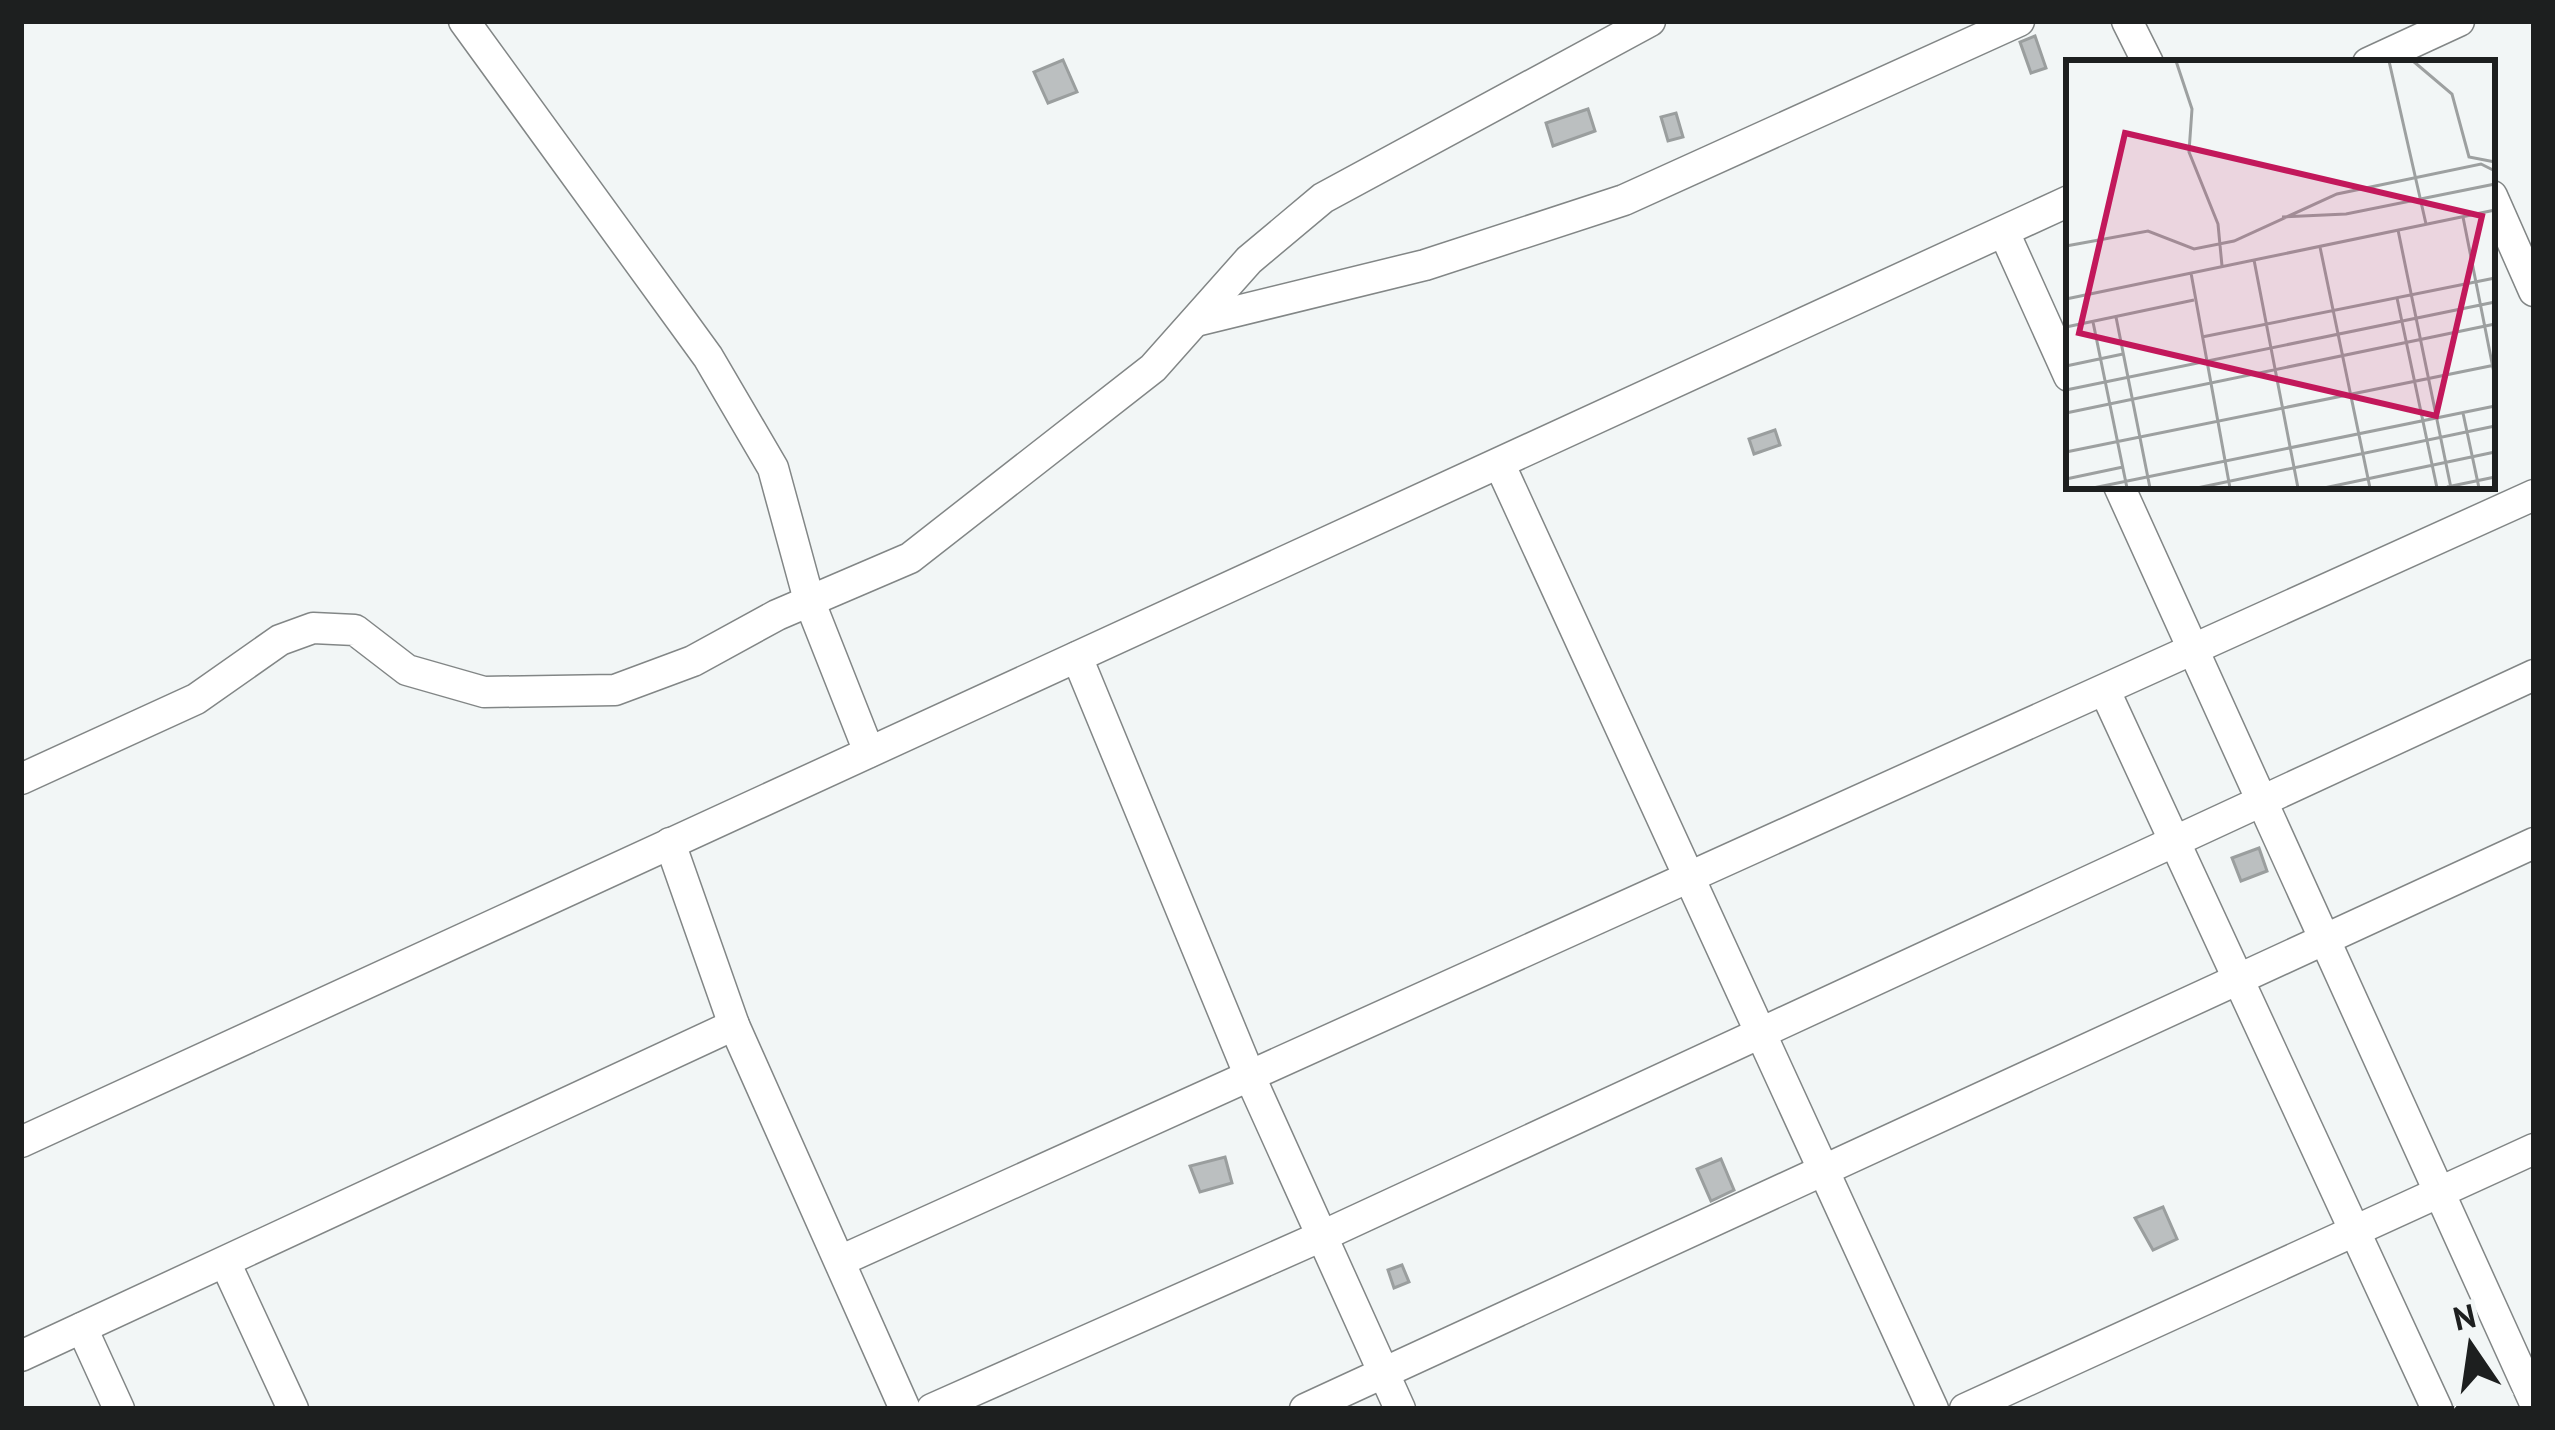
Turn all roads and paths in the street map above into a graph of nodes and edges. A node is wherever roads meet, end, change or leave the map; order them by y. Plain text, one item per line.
1 (464, 21) edge
2 (1650, 21) edge
3 (2019, 21) edge
4 (2127, 21) edge
5 (2459, 21) edge
6 (2428, 51) edge
7 (2146, 60) edge
8 (2383, 60) edge
9 (2066, 202) edge
10 (2495, 203) edge
11 (2004, 232) junction
12 (2534, 291) edge
13 (1196, 321) junction
14 (2066, 369) edge
15 (1500, 465) junction
16 (2120, 489) edge
17 (2534, 494) edge
18 (809, 600) junction
19 (2193, 650) junction
20 (1077, 657) junction
21 (2534, 675) edge
22 (2105, 691) junction
23 (868, 752) junction
24 (21, 779) edge
25 (2260, 800) junction
26 (2172, 842) junction
27 (2534, 842) edge
28 (670, 843) junction
29 (1689, 878) junction
30 (2324, 939) junction
31 (2237, 980) junction
32 (734, 1025) junction
33 (1758, 1031) junction
34 (1251, 1079) junction
35 (21, 1142) edge
36 (2534, 1149) edge
37 (1822, 1168) junction
38 (2438, 1193) junction
39 (2354, 1232) junction
40 (1322, 1236) junction
41 (224, 1262) junction
42 (840, 1262) junction
43 (82, 1328) junction
44 (21, 1356) edge
45 (1384, 1374) junction
46 (2534, 1401) edge
47 (119, 1409) edge
48 (293, 1409) edge
49 (905, 1409) edge
50 (932, 1409) edge
51 (1305, 1409) edge
52 (1400, 1409) edge
53 (1933, 1409) edge
54 (1965, 1409) edge
55 (2437, 1409) edge

1 - 18 street
2 - 13 street
3 - 13 street
4 - 7 street
5 - 6 street
6 - 8 street
9 - 11 street
10 - 12 street
11 - 14 street
11 - 15 street
13 - 18 street
15 - 20 street
15 - 29 street
16 - 19 street
17 - 19 street
18 - 23 street
18 - 24 street
19 - 22 street
19 - 25 street
20 - 23 street
20 - 34 street
21 - 25 street
22 - 26 street
22 - 29 street
23 - 28 street
25 - 26 street
25 - 30 street
26 - 31 street
26 - 33 street
27 - 30 street
28 - 32 street
28 - 35 street
29 - 33 street
29 - 34 street
30 - 31 street
30 - 38 street
31 - 37 street
31 - 39 street
32 - 41 street
32 - 42 street
33 - 37 street
33 - 40 street
34 - 40 street
34 - 42 street
36 - 38 street
37 - 45 street
37 - 53 street
38 - 39 street
38 - 46 street
39 - 54 street
39 - 55 street
40 - 45 street
40 - 50 street
41 - 43 street
41 - 48 street
42 - 49 street
43 - 44 street
43 - 47 street
45 - 51 street
45 - 52 street

